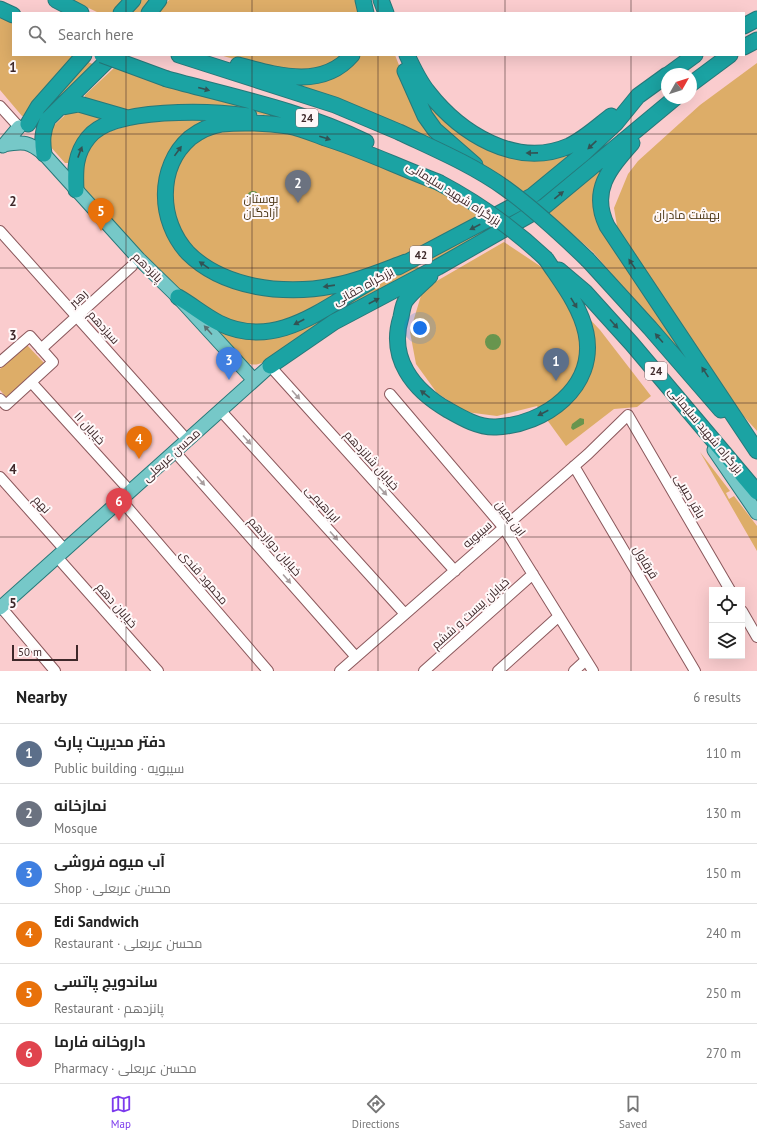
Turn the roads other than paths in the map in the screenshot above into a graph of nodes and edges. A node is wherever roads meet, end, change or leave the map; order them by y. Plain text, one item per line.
1 (56, 0) edge
2 (133, 0) edge
3 (159, 0) edge
4 (363, 0) edge
5 (381, 0) edge
6 (0, 9) edge
7 (79, 12) edge
8 (122, 12) edge
9 (150, 12) edge
10 (366, 12) edge
11 (386, 12) edge
12 (12, 15) edge
13 (757, 19) edge
14 (745, 25) edge
15 (757, 40) edge
16 (745, 46) edge
17 (83, 56) edge
18 (105, 56) edge
19 (112, 56) edge
20 (351, 56) edge
21 (400, 56) edge
22 (408, 56) edge
23 (694, 56) edge
24 (729, 56) edge
25 (183, 57) edge
26 (677, 68) edge
27 (661, 80) edge
28 (697, 80) edge
29 (638, 96) junction
30 (668, 104) edge
31 (668, 104) edge
32 (0, 106) edge
33 (63, 106) junction
34 (124, 117) junction
35 (48, 119) junction
36 (24, 126) junction
37 (291, 126) junction
38 (2, 147) edge
39 (44, 154) junction
40 (438, 182) junction
41 (504, 188) junction
42 (76, 190) junction
43 (0, 231) edge
44 (546, 259) junction
45 (406, 262) junction
46 (132, 266) dead end
47 (438, 267) junction
48 (178, 297) junction
49 (77, 317) junction
50 (0, 347) edge
51 (42, 349) junction
52 (4, 359) edge
53 (270, 366) junction
54 (253, 379) junction
55 (31, 382) junction
56 (390, 394) dead end
57 (677, 396) junction
58 (0, 399) edge
59 (221, 411) junction
60 (628, 415) joint
61 (188, 441) junction
62 (175, 452) junction
63 (757, 452) edge
64 (574, 466) junction
65 (0, 476) edge
66 (757, 492) edge
67 (126, 496) junction
68 (757, 513) edge
69 (504, 528) junction
70 (61, 553) junction
71 (455, 571) junction
72 (533, 574) junction
73 (728, 587) edge
74 (0, 607) edge
75 (405, 614) junction
76 (559, 616) junction
77 (745, 616) edge
78 (757, 637) edge
79 (356, 657) junction
80 (586, 660) junction
81 (55, 671) edge
82 (158, 671) edge
83 (268, 671) edge
84 (340, 671) edge
85 (424, 671) edge
86 (498, 671) edge
87 (574, 671) edge
88 (593, 671) edge
89 (695, 671) edge

1 - 7 highway
2 - 8 highway
3 - 9 highway
4 - 10 highway
5 - 11 highway
6 - 12 highway
13 - 14 highway
15 - 16 highway
17 - 36 highway
18 -> 40 highway, بزرگراه شهید سلیمانی / 24, bridge
19 - 33 highway
20 - 25 highway
21 - 41 highway
29 -> 22 highway
23 - 26 highway, بزرگراه حقانی / 42
24 - 28 highway
25 - 41 highway, بزرگراه شهید سلیمانی / 24, bridge
27 - 29 highway, بزرگراه حقانی / 42
29 -> 45 highway, بزرگراه حقانی / 42
47 -> 30 highway, بزرگراه حقانی / 42
63 -> 31 highway
32 - 36 street
33 - 34 highway
33 - 35 highway
34 - 37 highway
42 -> 34 highway
35 - 36 highway
35 - 39 highway
36 - 38 main road
37 -> 40 highway
45 -> 37 highway
38 - 39 main road, پانزدهم
39 - 42 main road, پانزدهم
40 - 44 highway, بزرگراه شهید سلیمانی / 24, bridge
63 -> 41 highway, بزرگراه شهید سلیمانی / 24, bridge
42 - 48 main road, پانزدهم
43 - 49 street, سیزدهم
44 -> 47 highway
44 -> 57 highway, بزرگراه شهید سلیمانی / 24
45 -> 48 highway, بزرگراه حقانی / 42
46 - 49 street, رهبر
53 -> 47 highway, بزرگراه حقانی / 42
54 -> 48 main road, پانزدهم
49 - 51 street, رهبر
49 - 61 street, سیزدهم
50 - 52 street
51 - 52 street
51 - 55 street
53 - 54 main road, محسن عربعلی
53 -> 71 street, خیابان شانزدهم
54 - 59 main road, محسن عربعلی
55 - 58 street
55 - 67 street, خیابان ۱۱
56 - 69 street, ابن یمین
57 - 66 highway, بزرگراه شهید سلیمانی / 24
57 - 68 main road
59 - 61 main road, محسن عربعلی
59 -> 75 street, ابراهیمی
60 - 64 street, سیبویه
60 - 73 street, باقر حبیبی
61 - 62 main road, محسن عربعلی
62 - 67 main road, محسن عربعلی
62 -> 79 street, خیابان دوازدهم
64 - 69 street, سیبویه
64 - 89 street, قرقاول
65 - 70 street, نهم
67 - 70 main road, محسن عربعلی
67 - 83 street, محمود قندی
69 - 71 street, سیبویه
69 - 72 street, ابن یمین
70 - 74 main road, محسن عربعلی
70 - 82 street, خیابان دهم
71 - 75 street, سیبویه
72 - 76 street, ابن یمین
72 - 85 street, خیابان بیست و ششم
74 - 81 street
75 - 79 street, سیبویه
76 - 80 street, ابن یمین
76 - 86 street
77 - 78 street
79 - 84 street, سیبویه
80 - 87 street
80 - 88 street, ابن یمین

